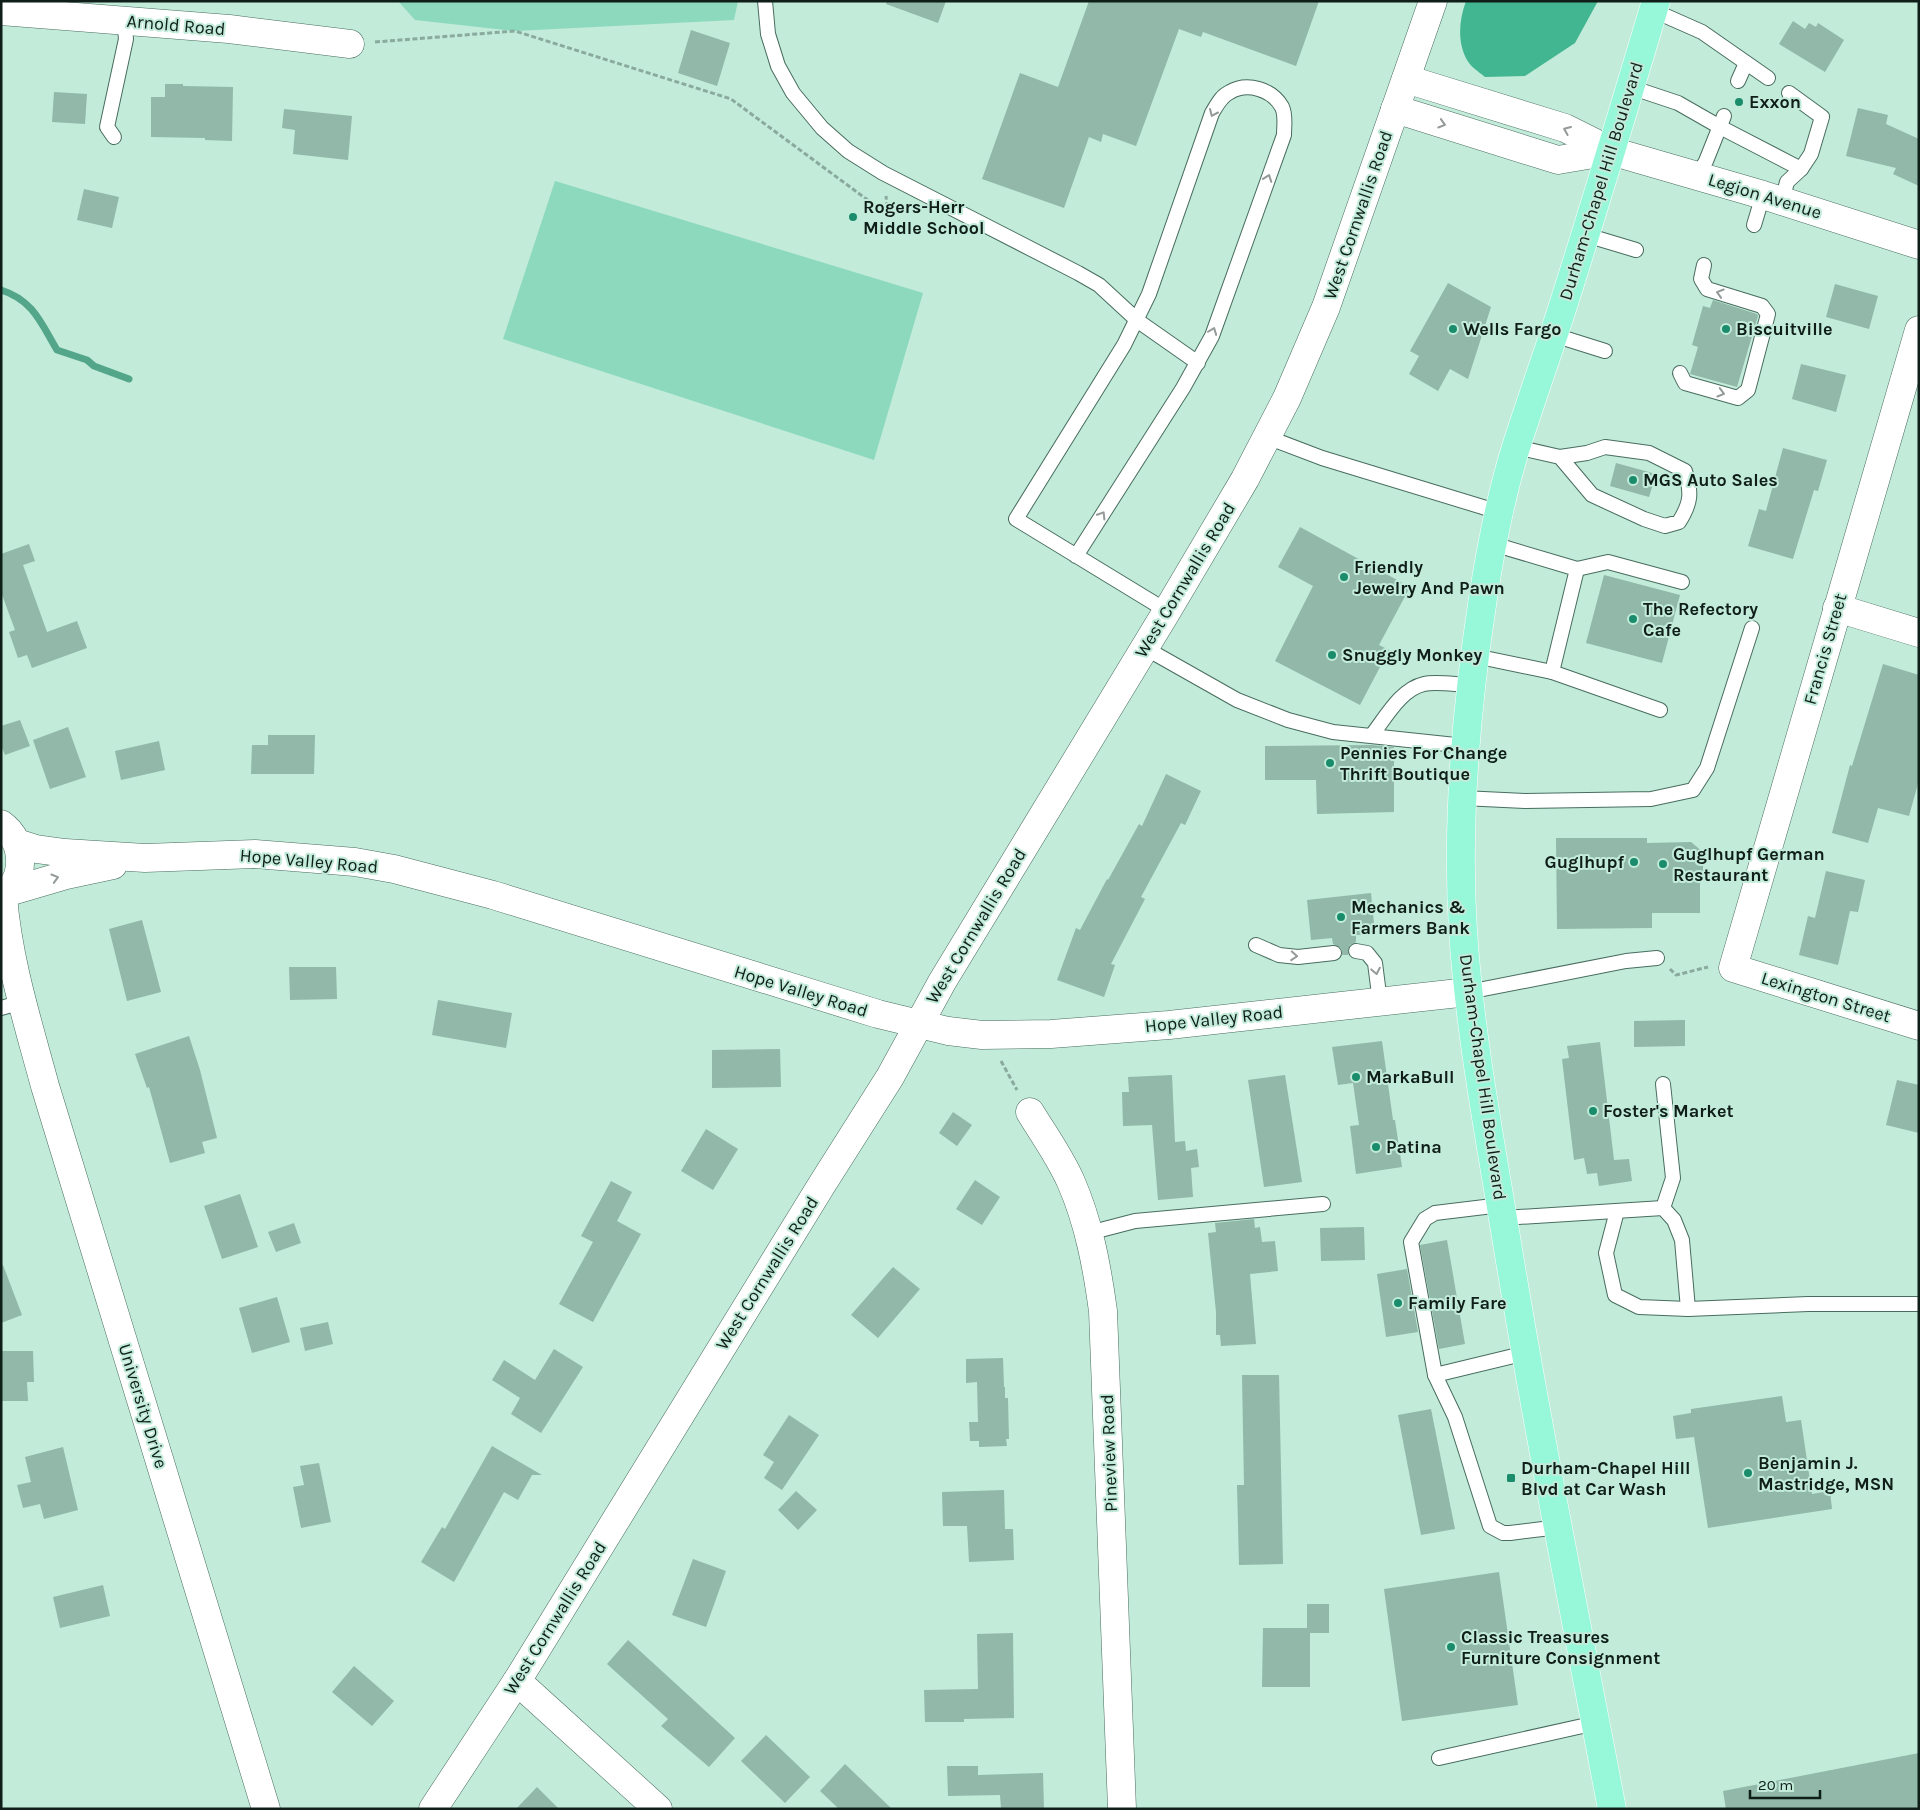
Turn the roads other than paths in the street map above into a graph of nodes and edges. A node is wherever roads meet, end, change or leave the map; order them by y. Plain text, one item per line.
1 (765, 1) edge
2 (1433, 1) edge
3 (1653, 7) edge
4 (1, 11) edge
5 (124, 20) junction
6 (350, 44) road end
7 (1746, 63) junction
8 (1768, 78) dead end
9 (1406, 79) junction
10 (1738, 81) dead end
11 (1630, 87) junction
12 (1789, 93) dead end
13 (1395, 109) junction
14 (1722, 121) junction
15 (114, 137) dead end
16 (1610, 151) junction
17 (1801, 169) junction
18 (1697, 176) junction
19 (1773, 198) junction
20 (1754, 225) dead end
21 (1586, 235) junction
22 (1919, 245) edge
23 (1636, 250) dead end
24 (1704, 265) dead end
25 (1138, 321) junction
26 (1919, 330) edge
27 (1554, 335) junction
28 (1605, 351) dead end
29 (1198, 363) junction
30 (1680, 373) dead end
31 (1267, 438) junction
32 (1516, 447) junction
33 (1560, 457) junction
34 (1499, 512) junction
35 (1493, 544) junction
36 (1076, 556) junction
37 (1576, 568) junction
38 (1682, 582) dead end
39 (1837, 608) junction
40 (1167, 612) junction
41 (1752, 628) dead end
42 (1919, 633) edge
43 (1145, 648) junction
44 (1475, 656) junction
45 (1552, 672) junction
46 (1471, 685) junction
47 (1660, 710) dead end
48 (1372, 735) junction
49 (1465, 746) junction
50 (1462, 798) junction
51 (9, 834) edge
52 (145, 858) junction
53 (4, 895) edge
54 (1256, 945) dead end
55 (1356, 951) dead end
56 (1334, 953) dead end
57 (1657, 958) road end
58 (1733, 968) joint
59 (1, 969) edge
60 (1468, 992) junction
61 (1380, 1002) junction
62 (12, 1005) edge
63 (918, 1024) junction
64 (1919, 1026) edge
65 (1664, 1084) dead end
66 (1030, 1112) road end
67 (1323, 1204) dead end
68 (1662, 1208) junction
69 (1502, 1211) junction
70 (1617, 1211) junction
71 (1088, 1233) junction
72 (1919, 1304) edge
73 (1688, 1309) junction
74 (1526, 1353) junction
75 (1435, 1375) junction
76 (1558, 1527) junction
77 (516, 1680) junction
78 (1596, 1724) junction
79 (1439, 1758) dead end
80 (266, 1809) edge
81 (433, 1809) edge
82 (658, 1809) edge
83 (1122, 1809) edge
84 (1612, 1809) edge

1 - 25 lane
2 - 9 street, West Cornwallis Road
3 - 7 lane
3 - 11 main road, Durham-Chapel Hill Boulevard
4 - 5 street, Arnold Road
5 - 6 street, Arnold Road
5 - 15 lane
7 - 8 lane
7 - 10 lane
9 - 13 street, West Cornwallis Road
16 -> 9 street, Legion Avenue
11 - 14 lane
11 - 16 main road, Durham-Chapel Hill Boulevard
12 - 17 lane
13 -> 16 street, Legion Avenue
13 - 31 street, West Cornwallis Road
14 - 17 lane
14 - 18 lane
16 - 18 street, Legion Avenue
16 - 21 main road, Durham-Chapel Hill Boulevard
17 - 19 lane
18 - 19 street, Legion Avenue
19 - 20 lane
19 - 22 street, Legion Avenue
21 - 23 lane
21 - 27 main road, Durham-Chapel Hill Boulevard
30 -> 24 lane
25 - 29 lane
29 -> 25 lane
25 - 36 lane
26 - 39 street, Francis Street
27 - 28 lane
27 - 32 main road, Durham-Chapel Hill Boulevard
36 -> 29 lane
31 - 34 lane
31 - 40 street, West Cornwallis Road
32 - 33 lane
32 - 34 main road, Durham-Chapel Hill Boulevard
33 - 33 lane
34 - 35 main road, Durham-Chapel Hill Boulevard
35 - 37 lane
35 - 44 main road, Durham-Chapel Hill Boulevard
36 - 40 lane
37 - 38 lane
37 - 45 lane
39 - 42 street
39 - 58 street, Francis Street
40 - 43 street, West Cornwallis Road
41 - 50 lane
43 - 48 lane
43 - 63 street, West Cornwallis Road
44 - 45 lane
44 - 46 main road, Durham-Chapel Hill Boulevard
45 - 47 lane
46 - 48 lane
46 - 49 main road, Durham-Chapel Hill Boulevard
48 - 49 lane
49 - 50 main road, Durham-Chapel Hill Boulevard
50 - 60 main road, Durham-Chapel Hill Boulevard
51 - 52 street, Hope Valley Road
51 - 53 street
53 -> 52 street, Hope Valley Road
52 - 63 street, Hope Valley Road
53 - 62 street, University Drive
54 -> 56 lane
55 -> 61 lane
57 - 60 lane
58 - 64 street, Lexington Street
59 - 62 street, University Drive
60 - 61 street, Hope Valley Road
60 - 69 main road, Durham-Chapel Hill Boulevard
61 - 63 street, Hope Valley Road
62 - 80 street, University Drive
63 - 77 street, West Cornwallis Road
65 - 68 lane
66 - 71 street, Pineview Road
67 - 71 lane
68 - 70 lane
68 - 73 lane
69 - 70 lane
69 - 74 main road, Durham-Chapel Hill Boulevard
69 - 75 lane
70 - 73 lane
71 - 83 street, Pineview Road
72 - 73 lane
74 - 75 lane
74 - 76 main road, Durham-Chapel Hill Boulevard
75 - 76 lane
76 - 78 main road, Durham-Chapel Hill Boulevard
77 - 81 street, West Cornwallis Road
77 - 82 street
78 - 79 lane
78 - 84 main road, Durham-Chapel Hill Boulevard

